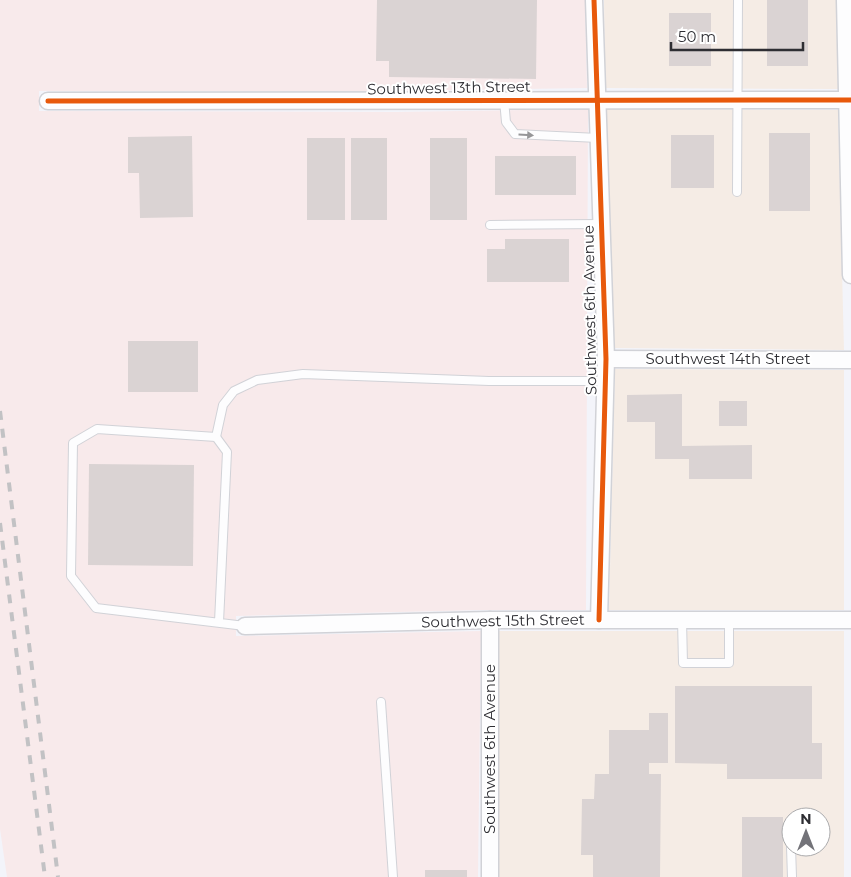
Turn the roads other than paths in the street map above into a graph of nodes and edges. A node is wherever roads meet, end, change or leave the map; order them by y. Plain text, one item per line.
1 (594, 0) edge
2 (738, 0) edge
3 (845, 0) edge
4 (596, 99) junction
5 (736, 99) junction
6 (504, 100) junction
7 (849, 100) edge
8 (48, 101) dead end
9 (598, 138) junction
10 (737, 192) dead end
11 (601, 224) junction
12 (490, 225) dead end
13 (851, 275) edge
14 (606, 359) junction
15 (851, 360) edge
16 (605, 381) junction
17 (216, 437) junction
18 (490, 620) junction
19 (600, 620) junction
20 (682, 620) junction
21 (729, 620) junction
22 (851, 620) edge
23 (219, 622) junction
24 (245, 626) joint
25 (381, 702) dead end
26 (791, 857) edge
27 (393, 877) edge
28 (490, 877) edge
29 (792, 877) edge

1 - 4 street, Southwest 6th Avenue
2 - 5 lane
3 - 7 street
4 - 5 street, Southwest 13th Street
4 - 6 street, Southwest 13th Street
4 - 9 street, Southwest 6th Avenue
5 - 7 street, Southwest 13th Street
5 - 10 lane
6 - 8 street, Southwest 13th Street
6 -> 9 lane
7 - 13 street
9 - 11 street, Southwest 6th Avenue
11 - 12 lane
11 - 14 street, Southwest 6th Avenue
14 - 15 street, Southwest 14th Street
14 - 16 street, Southwest 6th Avenue
16 - 17 lane
16 - 19 street, Southwest 6th Avenue
17 - 23 lane
17 - 23 lane
18 - 19 street, Southwest 15th Street
18 - 24 street, Southwest 15th Street
18 - 28 street, Southwest 6th Avenue
19 - 20 street, Southwest 15th Street
20 - 21 street, Southwest 15th Street
20 - 21 lane
21 - 22 street, Southwest 15th Street
23 - 24 lane
25 - 27 lane
26 - 29 lane

